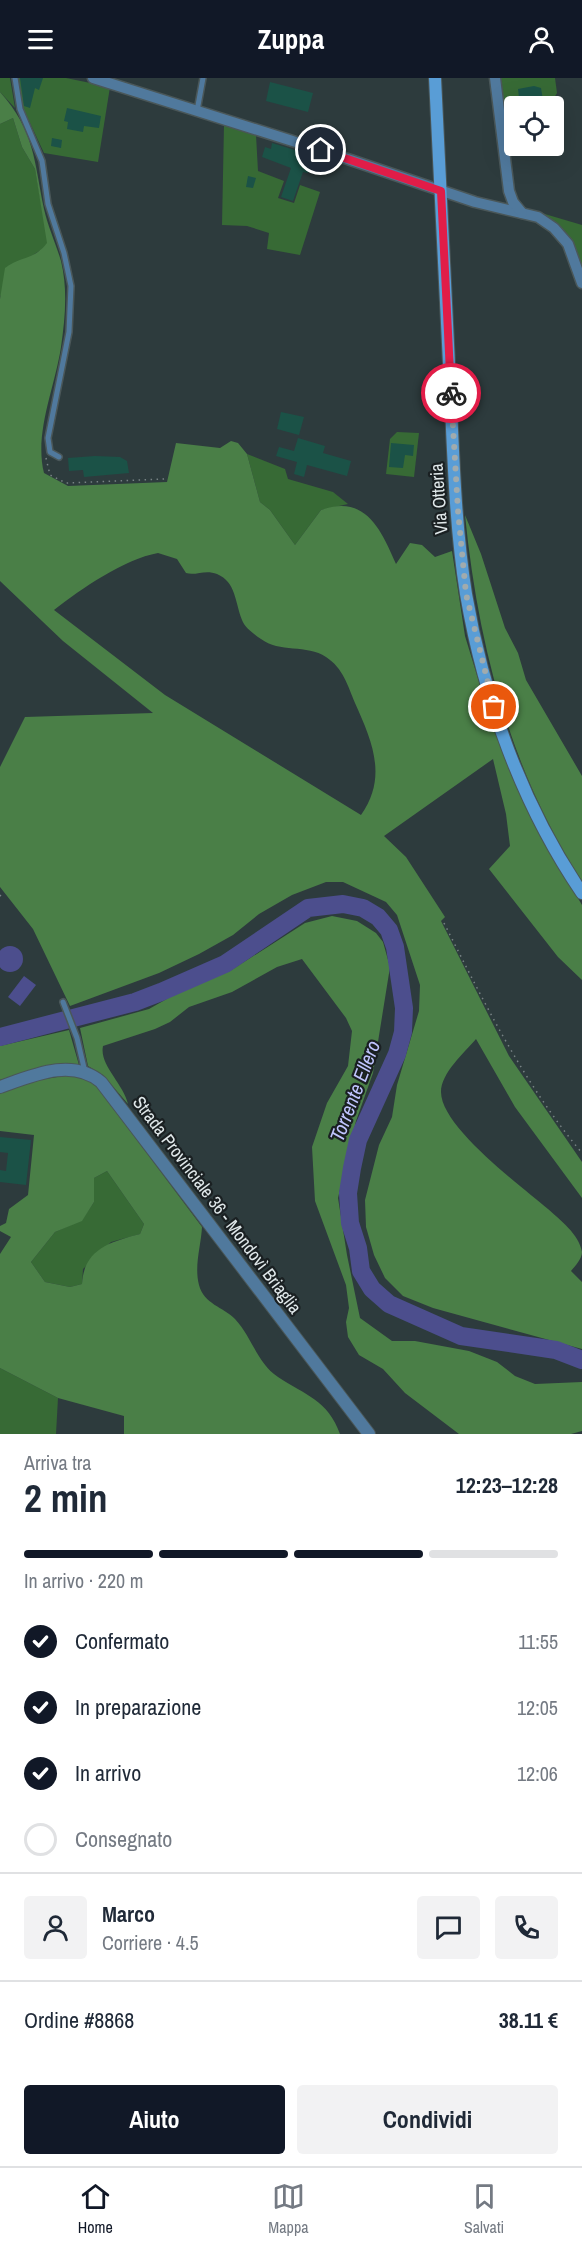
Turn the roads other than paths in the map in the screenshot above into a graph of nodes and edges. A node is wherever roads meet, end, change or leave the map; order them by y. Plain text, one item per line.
1 (15, 78) edge
2 (93, 78) edge
3 (203, 78) edge
4 (435, 78) edge
5 (495, 78) edge
6 (197, 111) junction
7 (441, 191) junction
8 (522, 213) junction
9 (582, 283) edge
10 (59, 457) dead end
11 (582, 893) edge
12 (63, 1002) dead end
13 (85, 1072) junction
14 (0, 1086) edge
15 (369, 1434) edge

1 - 10 lane
2 - 6 street
3 - 6 lane
4 - 7 main road, Via Otteria
5 - 8 street
6 - 7 street
7 - 8 street
7 - 11 main road, Via Otteria
8 - 9 street
12 - 13 lane
13 - 14 street
13 - 15 street, Strada Provinciale 36 - Mondovì Briaglia

